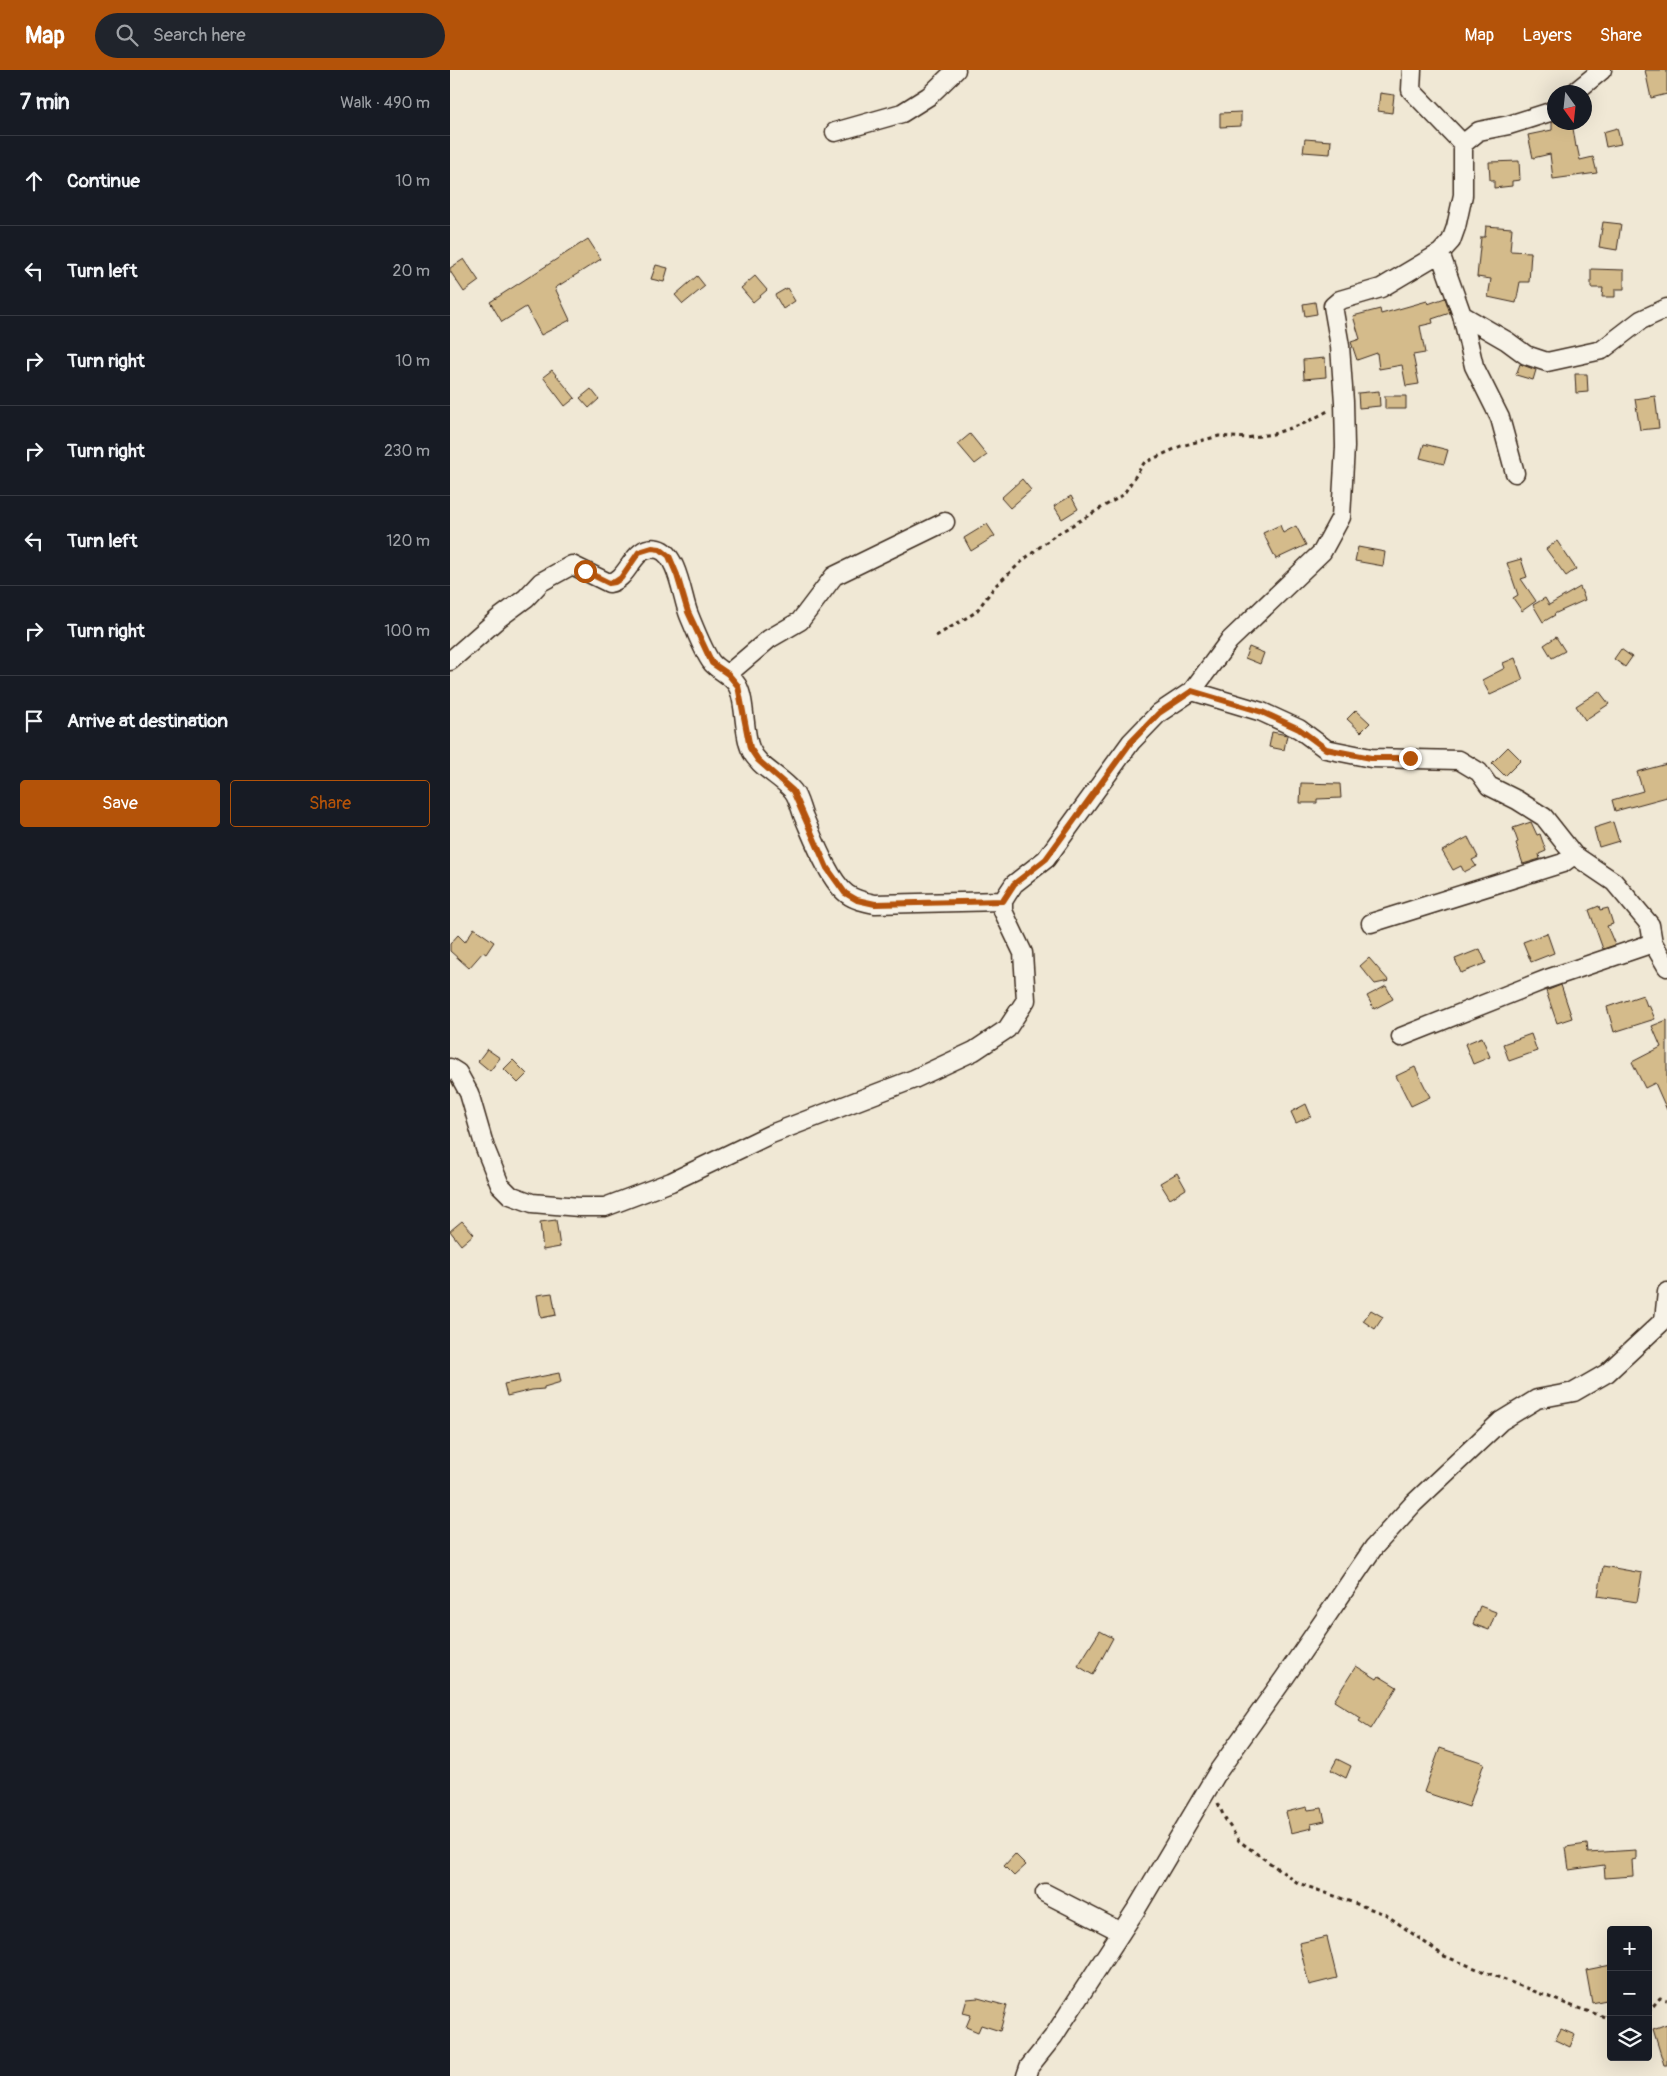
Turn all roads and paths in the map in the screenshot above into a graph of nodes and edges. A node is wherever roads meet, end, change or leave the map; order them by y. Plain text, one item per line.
1 (956, 70) edge
2 (1412, 70) edge
3 (1602, 70) edge
4 (1584, 85) edge
5 (1547, 113) edge
6 (835, 132) dead end
7 (1463, 144) junction
8 (1440, 254) junction
9 (1667, 308) edge
10 (1462, 315) junction
11 (1344, 402) junction
12 (1515, 473) dead end
13 (945, 522) dead end
14 (936, 636) dead end
15 (450, 661) edge
16 (728, 674) junction
17 (1192, 691) junction
18 (1574, 855) junction
19 (1003, 901) junction
20 (1370, 924) dead end
21 (1653, 943) junction
22 (1667, 967) edge
23 (1401, 1037) dead end
24 (450, 1068) edge
25 (1667, 1292) edge
26 (1217, 1798) dead end
27 (1044, 1893) dead end
28 (1121, 1932) junction
29 (1667, 2000) edge
30 (1652, 2007) edge
31 (1607, 2018) edge
32 (1026, 2076) edge

1 - 6 street
2 - 7 street
3 - 4 street
5 - 7 street
7 - 8 street
8 - 10 street
8 - 11 street
9 - 10 street
10 - 12 street
11 - 14 path
11 - 17 street
13 - 16 street
15 - 16 street
16 - 19 street
17 - 18 street
17 - 19 street
18 - 20 street
18 - 21 street
19 - 24 street
21 - 22 street
21 - 23 street
25 - 28 street
26 - 31 path
27 - 28 street
28 - 32 street
29 - 30 path

